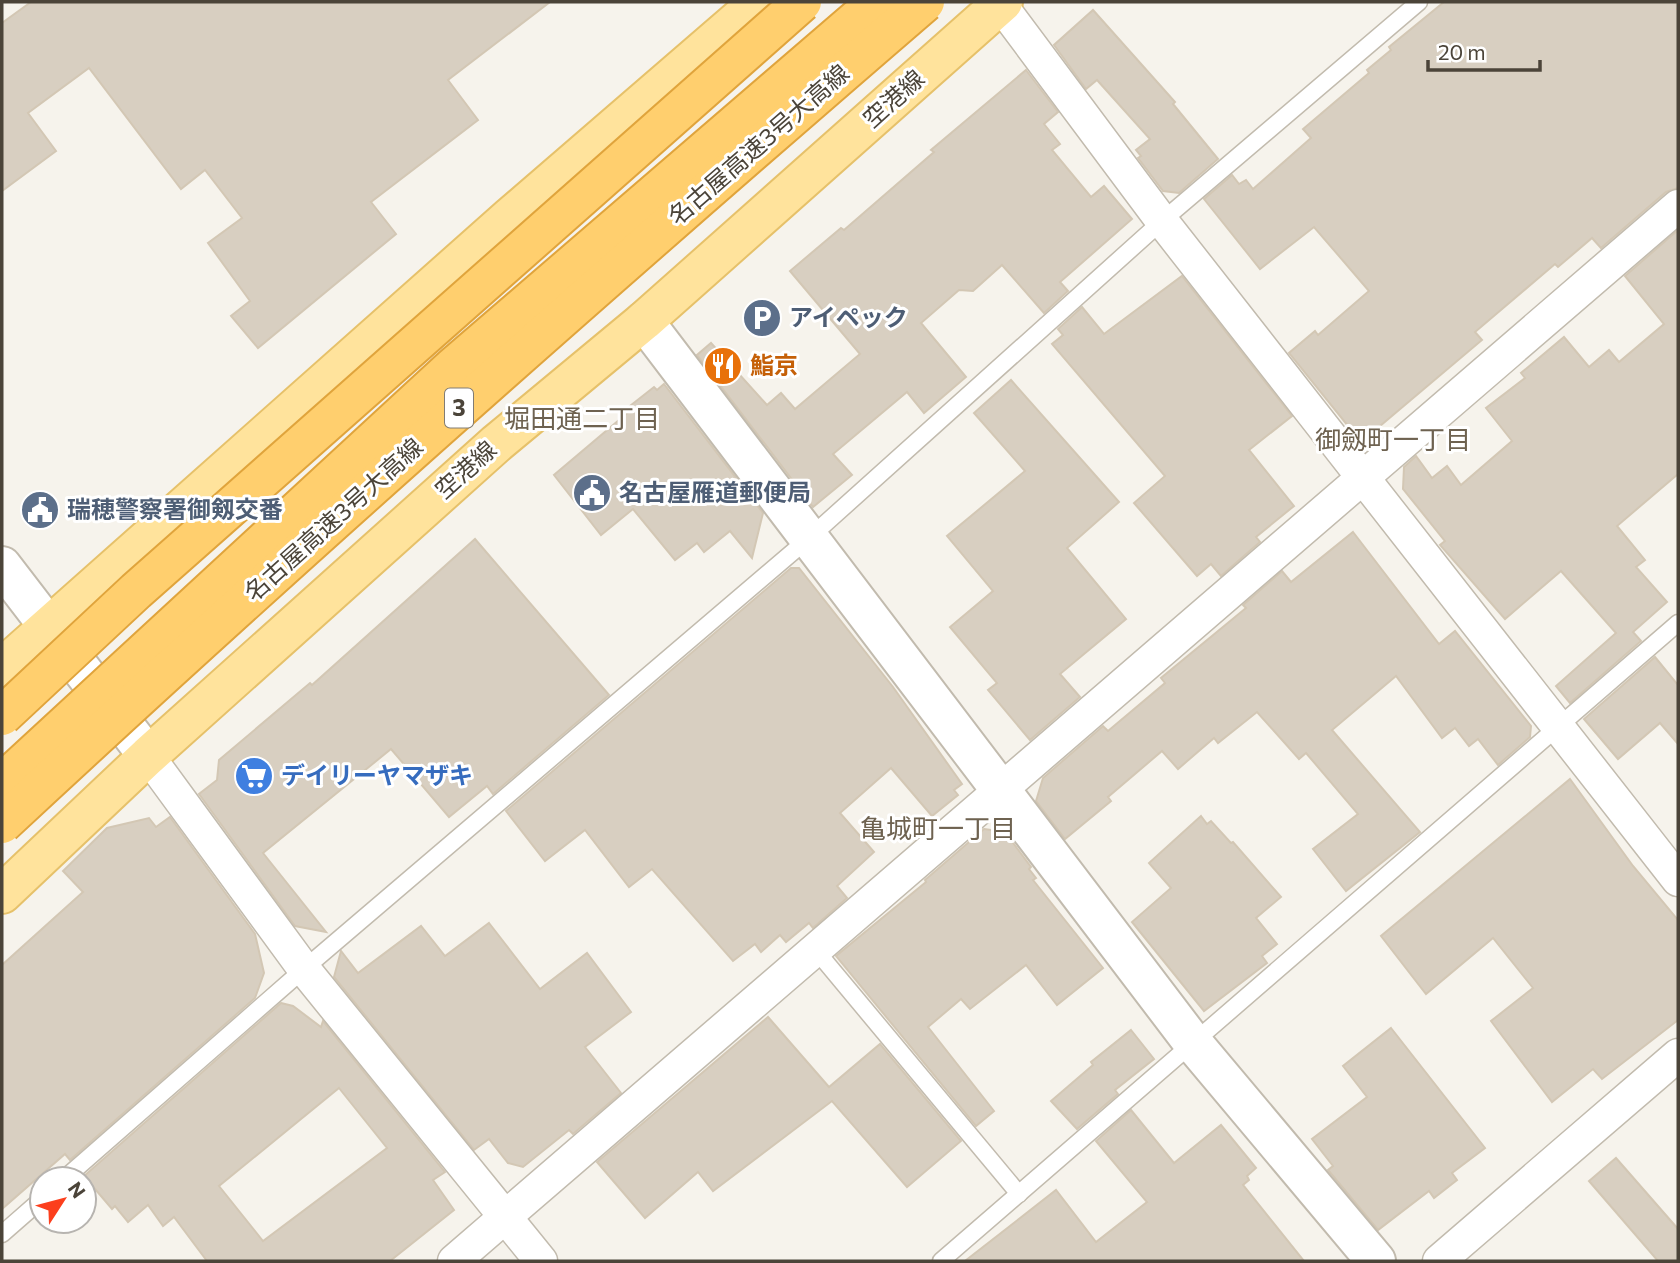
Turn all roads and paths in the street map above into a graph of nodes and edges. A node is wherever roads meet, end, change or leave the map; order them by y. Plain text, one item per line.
1 (759, 2) edge
2 (802, 2) edge
3 (877, 2) edge
4 (925, 2) edge
5 (1419, 2) edge
6 (1002, 3) edge
7 (1678, 206) edge
8 (1161, 221) junction
9 (644, 321) junction
10 (1362, 478) junction
11 (808, 539) junction
12 (2, 566) edge
13 (1678, 623) edge
14 (46, 626) junction
15 (2, 668) edge
16 (2, 716) edge
17 (1558, 728) junction
18 (148, 756) junction
19 (2, 783) edge
20 (1000, 789) junction
21 (2, 824) edge
22 (1678, 880) edge
23 (2, 894) edge
24 (814, 948) junction
25 (304, 969) junction
26 (1193, 1043) junction
27 (1678, 1055) edge
28 (80, 1165) edge
29 (1019, 1194) junction
30 (28, 1211) edge
31 (504, 1217) junction
32 (2, 1234) edge
33 (948, 1259) edge
34 (454, 1261) edge
35 (541, 1261) edge
36 (1376, 1261) edge
37 (1439, 1261) edge

1 - 14 main road
2 - 16 highway, bridge
3 - 19 highway, bridge
4 - 21 highway, 名古屋高速3号大高線 / 3, bridge
5 - 8 lane
6 - 8 street
6 - 9 main road, 空港線
7 - 10 street
8 - 10 street
8 - 11 lane
9 - 11 street
9 - 18 main road, 空港線
10 - 17 street
10 - 20 street
11 - 20 street
11 - 25 lane
12 - 14 street
13 - 17 lane
14 - 15 main road
14 - 18 street
17 - 22 street
17 - 26 lane
18 - 23 main road, 空港線
18 - 25 street
20 - 24 street
20 - 26 street
24 - 29 lane
24 - 31 street
25 - 28 lane
25 - 31 street
26 - 29 lane
26 - 36 street
27 - 37 street
29 - 33 lane
30 - 32 lane
31 - 34 street
31 - 35 street

